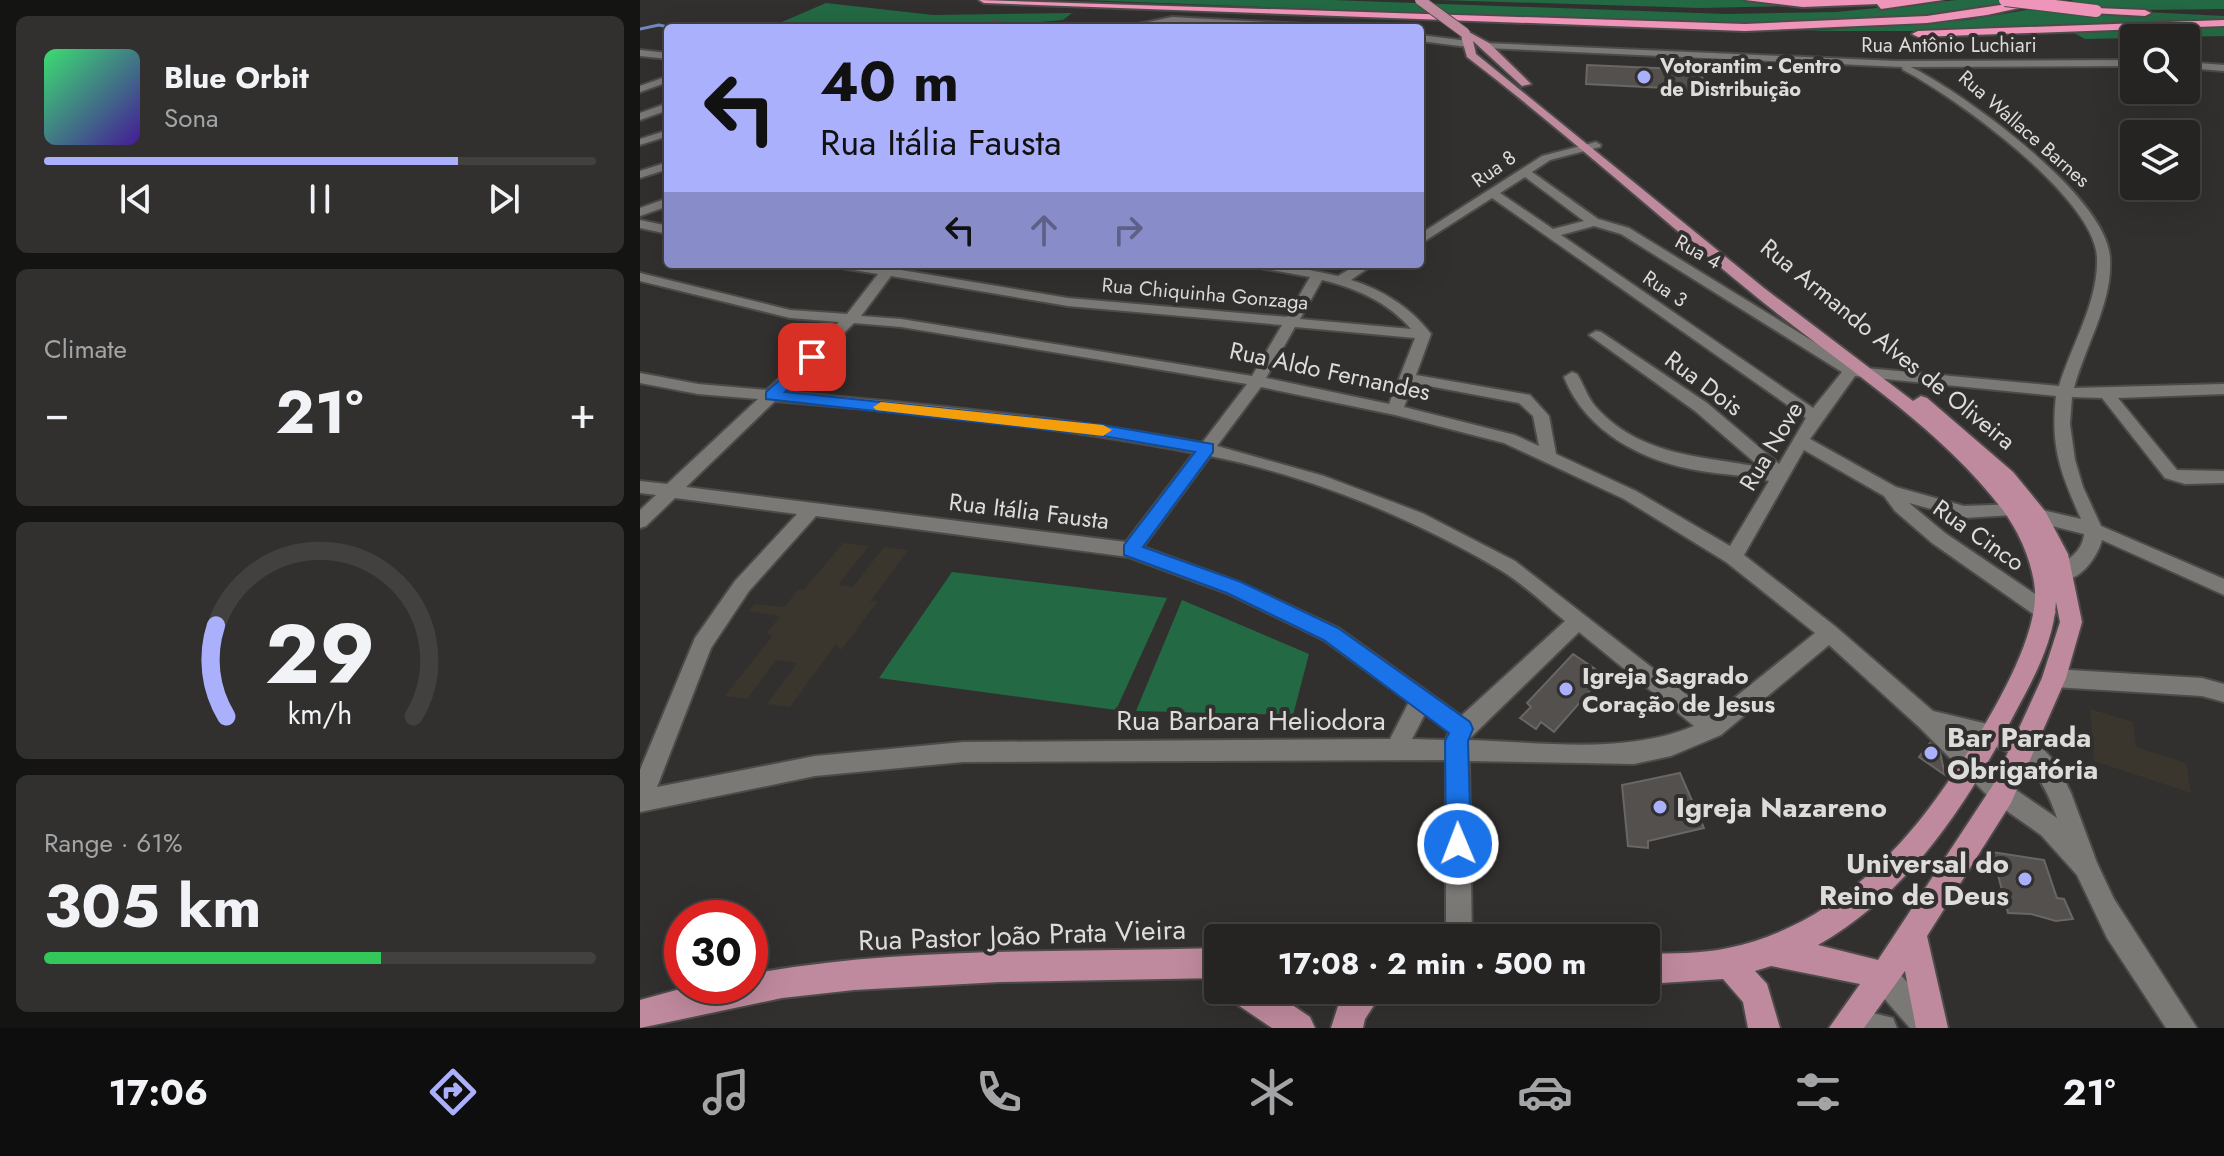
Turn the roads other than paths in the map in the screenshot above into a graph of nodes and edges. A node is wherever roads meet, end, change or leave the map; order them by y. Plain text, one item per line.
1 (984, 0) edge
2 (1420, 0) edge
3 (1750, 0) edge
4 (1894, 0) edge
5 (1938, 0) edge
6 (2005, 0) edge
7 (2053, 0) edge
8 (1400, 1) edge
9 (1444, 3) dead end
10 (1742, 12) dead end
11 (2224, 13) edge
12 (1464, 20) junction
13 (2224, 23) edge
14 (1148, 24) edge
15 (1248, 24) edge
16 (1424, 38) edge
17 (1476, 47) junction
18 (1523, 49) junction
19 (640, 53) edge
20 (664, 56) edge
21 (664, 57) edge
22 (640, 63) edge
23 (2120, 63) edge
24 (1896, 64) junction
25 (1942, 65) junction
26 (2200, 66) edge
27 (2224, 68) edge
28 (664, 80) edge
29 (1935, 81) junction
30 (640, 89) edge
31 (664, 108) edge
32 (640, 117) edge
33 (640, 129) edge
34 (662, 135) edge
35 (640, 142) edge
36 (1590, 146) junction
37 (664, 166) edge
38 (1525, 172) junction
39 (640, 175) edge
40 (1493, 193) junction
41 (664, 203) edge
42 (640, 212) edge
43 (1594, 222) junction
44 (640, 224) edge
45 (664, 229) edge
46 (1550, 234) junction
47 (1424, 237) edge
48 (864, 268) edge
49 (896, 268) edge
50 (1281, 268) edge
51 (1360, 268) edge
52 (887, 272) junction
53 (1318, 275) junction
54 (640, 277) edge
55 (1341, 280) junction
56 (852, 318) junction
57 (1294, 321) junction
58 (1424, 334) junction
59 (1596, 335) dead end
60 (1855, 371) junction
61 (1886, 374) junction
62 (1572, 377) dead end
63 (640, 378) edge
64 (1409, 378) junction
65 (1257, 381) junction
66 (2224, 389) edge
67 (2064, 392) junction
68 (2106, 393) junction
69 (772, 396) junction
70 (1395, 410) junction
71 (1815, 417) junction
72 (1801, 441) junction
73 (1207, 448) junction
74 (1548, 456) junction
75 (1779, 476) junction
76 (2224, 477) edge
77 (640, 487) edge
78 (669, 492) junction
79 (1890, 492) junction
80 (2013, 509) junction
81 (810, 511) junction
82 (2038, 516) junction
83 (640, 521) edge
84 (2093, 531) junction
85 (1131, 550) junction
86 (1733, 557) junction
87 (2064, 574) junction
88 (2224, 587) edge
89 (2046, 612) junction
90 (1579, 620) junction
91 (1829, 633) junction
92 (2054, 678) junction
93 (2224, 693) edge
94 (1420, 702) junction
95 (1927, 720) junction
96 (1713, 728) junction
97 (1989, 736) junction
98 (1459, 739) junction
99 (2023, 747) junction
100 (1396, 749) junction
101 (1973, 765) junction
102 (2002, 794) junction
103 (640, 800) edge
104 (2085, 866) junction
105 (1459, 924) edge
106 (1912, 932) junction
107 (1769, 951) junction
108 (1204, 963) edge
109 (1184, 964) junction
110 (1730, 964) junction
111 (1660, 968) edge
112 (1204, 973) edge
113 (1884, 977) junction
114 (1264, 1004) edge
115 (1357, 1004) edge
116 (640, 1015) edge
117 (1849, 1025) edge
118 (1299, 1028) edge
119 (1347, 1028) edge
120 (1764, 1028) edge
121 (1883, 1028) edge
122 (1930, 1028) edge
123 (2183, 1028) edge

1 - 12 highway
2 - 17 main road, Rua Armando Alves de Oliveira, bridge
3 - 4 highway
5 - 10 highway
6 - 11 highway, bridge
7 - 12 highway
8 - 9 highway
12 - 13 highway
14 - 15 street
16 - 17 street, Rua Antônio Luchiari
17 - 18 street, Rua Antônio Luchiari
17 - 18 street, Rua Antônio Luchiari
17 - 36 main road, Rua Armando Alves de Oliveira
18 - 24 street, Rua Antônio Luchiari
19 - 20 street
21 - 22 street
23 - 25 street, Rua Antônio Luchiari
24 - 25 street, Rua Antônio Luchiari
24 - 29 street, Rua Wallace Barnes
25 - 29 street, Rua Wallace Barnes
26 - 27 street
28 - 30 street
29 - 67 street, Rua Wallace Barnes
31 - 32 street
33 - 34 street
34 - 35 street
36 - 38 street, Rua 8
36 - 60 main road, Rua Armando Alves de Oliveira
36 - 61 main road, Rua Armando Alves de Oliveira
37 - 39 street
38 - 40 street, Rua 8
38 - 43 street, Rua 4
40 - 46 street, Rua 3
40 - 47 street, Rua 8
41 - 42 street
43 - 46 street
43 - 60 street, Rua 4
44 - 45 street
46 - 71 street, Rua 3
48 - 52 street, Rua Chiquinha Gonzaga
49 - 52 street
50 - 53 street
51 - 55 street
52 - 56 street
52 - 57 street, Rua Chiquinha Gonzaga
53 - 55 street
53 - 57 street
54 - 56 street, Rua Aldo Fernandes
55 - 58 street
56 - 65 street, Rua Aldo Fernandes
56 - 69 street
57 - 58 street, Rua Chiquinha Gonzaga
57 - 65 street
58 - 64 street
59 - 75 street, Rua Dois
60 - 61 street
60 - 71 street, Rua Nove
60 - 80 main road, Rua Armando Alves de Oliveira
61 - 67 street
61 - 82 main road, Rua Armando Alves de Oliveira
62 - 75 street
63 - 69 street
64 - 70 street
64 - 74 street
65 - 70 street, Rua Aldo Fernandes
65 - 73 street
66 - 68 street
67 - 68 street
67 - 84 street, Rua Wallace Barnes
68 - 76 street
69 - 73 street
69 - 78 street
70 - 74 street, Rua Aldo Fernandes
71 - 72 street, Rua Nove
72 - 75 street, Rua Nove
72 - 79 street, Rua Cinco
73 - 85 street
73 - 90 street
74 - 86 street, Rua Aldo Fernandes
75 - 86 street, Rua Nove
77 - 78 street, Rua Itália Fausta
78 - 81 street, Rua Itália Fausta
78 - 83 street
79 - 80 street, Rua Cinco
79 - 89 street, Rua Cinco
80 - 89 main road, Rua Armando Alves de Oliveira
81 - 85 street, Rua Itália Fausta
81 - 103 street
82 - 84 street
82 - 87 main road, Rua Armando Alves de Oliveira
84 - 87 street
84 - 88 street
85 - 94 street, Rua Itália Fausta
86 - 91 street, Rua Aldo Fernandes
87 - 92 main road, Rua Armando Alves de Oliveira
89 - 97 main road, Rua Armando Alves de Oliveira
90 - 96 street
90 - 98 street
91 - 95 street, Rua Aldo Fernandes
91 - 96 street, Rua Barbara Heliodora
92 - 93 street
92 - 99 main road, Rua Armando Alves de Oliveira
94 - 98 street, Rua Itália Fausta
94 - 100 street
95 - 97 street, Rua Aldo Fernandes
95 - 101 street, Rua Aldo Fernandes
96 - 98 street, Rua Barbara Heliodora
97 - 99 street, Rua Aldo Fernandes
97 - 101 main road, Rua Armando Alves de Oliveira
98 - 100 street, Rua Barbara Heliodora
98 - 105 street
99 - 102 main road, Rua Armando Alves de Oliveira
99 - 104 street
100 - 103 street, Rua Barbara Heliodora
101 - 102 street, Rua Aldo Fernandes
101 - 107 main road
102 - 104 street, Rua Aldo Fernandes
102 - 106 main road, Rua Armando Alves de Oliveira
104 - 123 street
106 - 113 main road, Rua Armando Alves de Oliveira
106 - 122 main road
107 - 110 main road
107 - 113 main road
108 - 109 main road, Rua Pastor João Prata Vieira
109 - 112 main road
109 - 116 main road, Rua Pastor João Prata Vieira
110 - 111 main road
110 - 120 main road
113 - 117 main road, Rua Armando Alves de Oliveira
113 - 122 street
114 - 118 main road
115 - 119 main road
117 - 121 street

